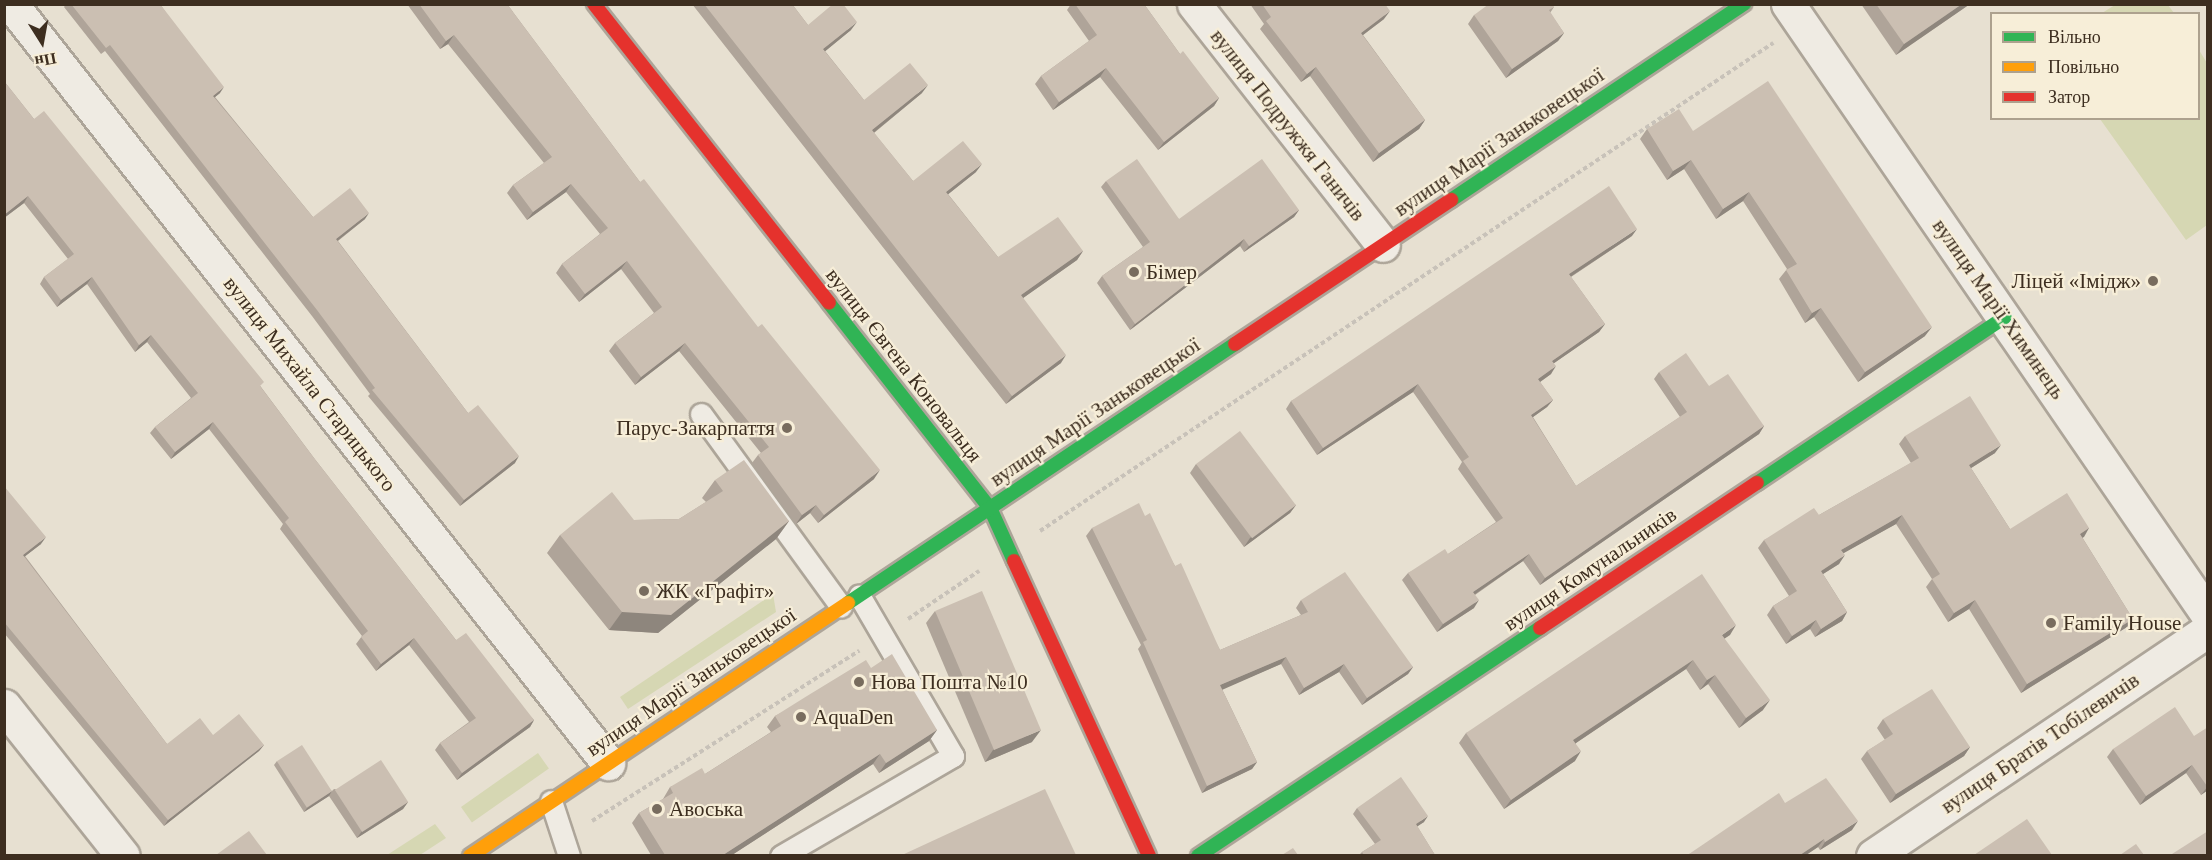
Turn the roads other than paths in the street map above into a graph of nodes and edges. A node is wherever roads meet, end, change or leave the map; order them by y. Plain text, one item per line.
1 (11, 4) edge
2 (594, 4) edge
3 (1194, 4) edge
4 (1744, 4) edge
5 (1788, 4) edge
6 (1383, 245) junction
7 (2006, 317) junction
8 (701, 414) dead end
9 (990, 508) junction
10 (859, 595) junction
11 (841, 607) junction
12 (2208, 615) edge
13 (2208, 630) edge
14 (4, 705) edge
15 (608, 763) junction
16 (551, 801) junction
17 (567, 846) edge
18 (123, 855) edge
19 (470, 855) edge
20 (781, 855) edge
21 (1149, 855) edge
22 (1198, 855) edge
23 (1872, 855) edge

1 - 15 street, вулиця Михайла Старицького
2 - 9 street, вулиця Євгена Коновальця
3 - 6 street, вулиця Подружжя Ганичів
4 - 6 street, вулиця Марії Заньковецької
5 - 7 street, вулиця Марії Химинець
6 - 9 street, вулиця Марії Заньковецької
7 - 12 street, вулиця Марії Химинець
7 - 22 street, вулиця Комунальників
8 - 11 lane
9 - 10 street, вулиця Марії Заньковецької
9 - 21 street, вулиця Євгена Коновальця
10 - 11 street, вулиця Марії Заньковецької
10 - 20 lane
11 - 15 street, вулиця Марії Заньковецької
13 - 23 street, вулиця Братів Тобілевичів
14 - 18 street
15 - 16 street, вулиця Марії Заньковецької
16 - 17 lane
16 - 19 street, вулиця Марії Заньковецької

